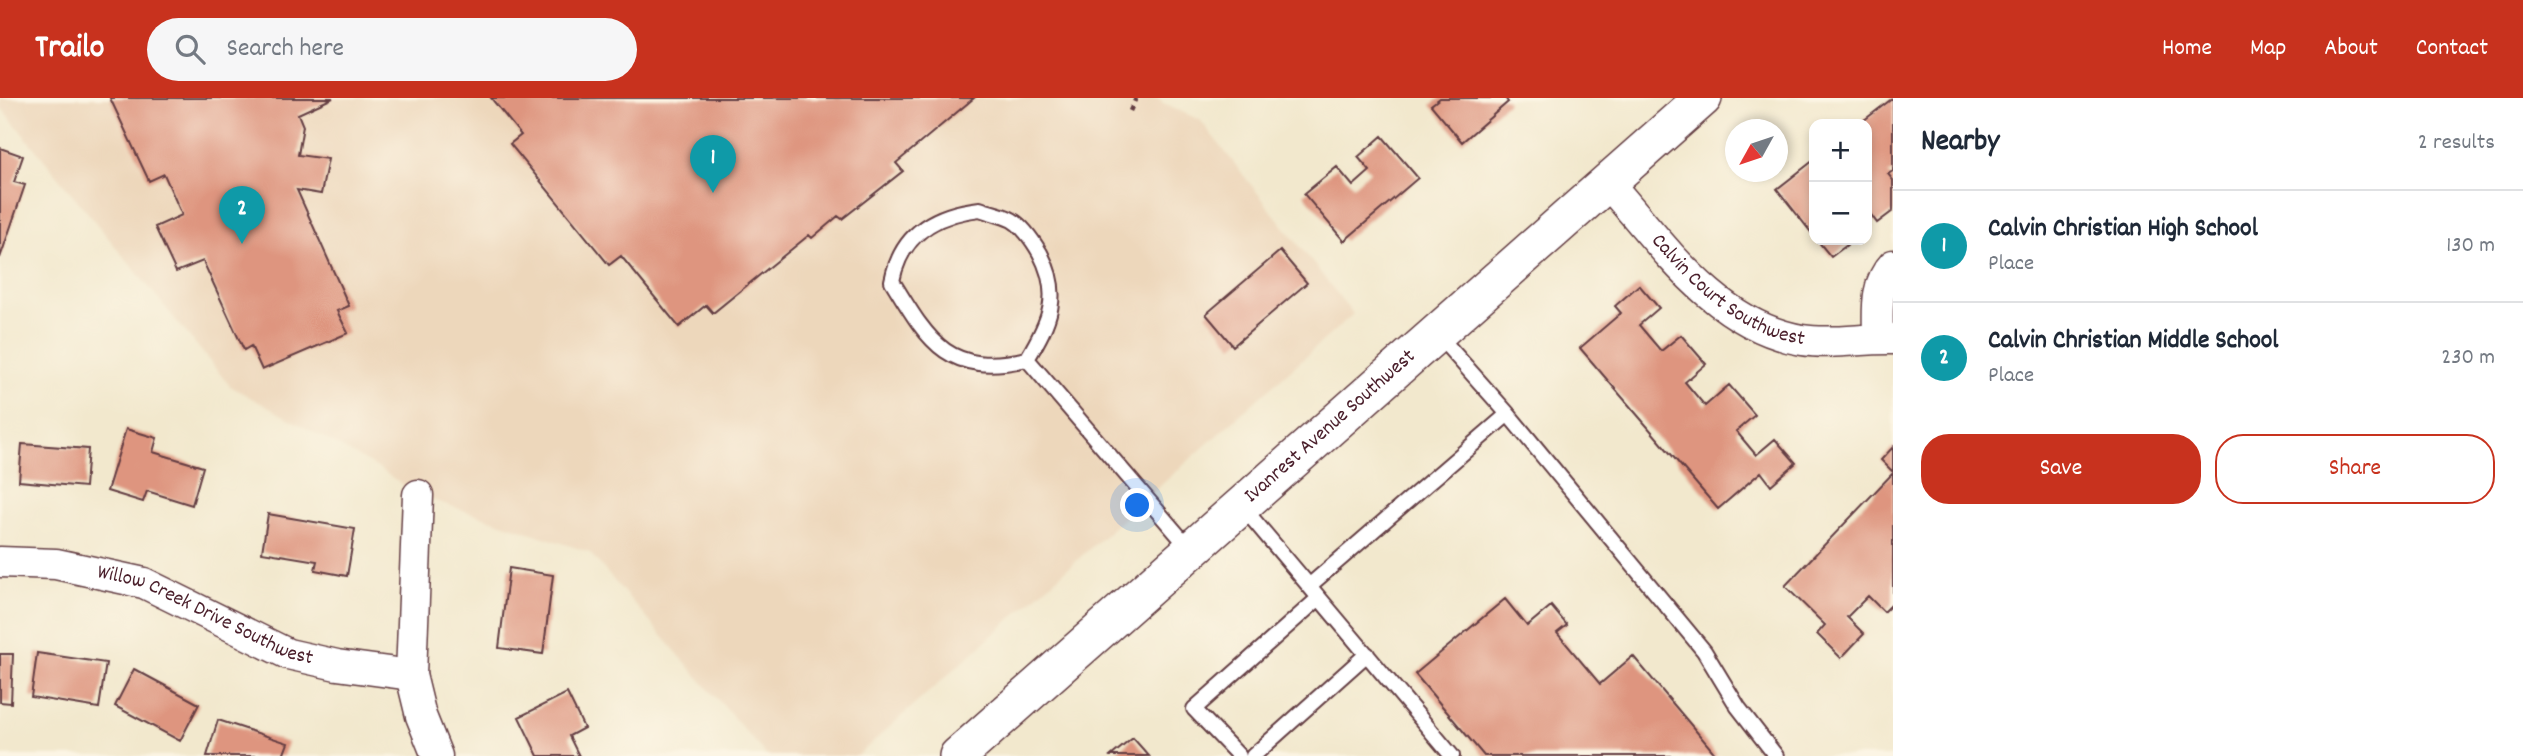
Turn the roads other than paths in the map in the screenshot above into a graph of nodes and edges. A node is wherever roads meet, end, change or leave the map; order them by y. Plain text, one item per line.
1 (1703, 98) edge
2 (1607, 182) junction
3 (1893, 265) edge
4 (1436, 333) junction
5 (1885, 338) edge
6 (1027, 359) junction
7 (1508, 414) junction
8 (418, 495) dead end
9 (1241, 505) junction
10 (1191, 550) junction
11 (0, 562) edge
12 (1309, 586) junction
13 (1319, 598) junction
14 (1367, 654) junction
15 (411, 675) junction
16 (437, 756) edge
17 (958, 756) edge
18 (1239, 756) edge
19 (1253, 756) edge
20 (1452, 756) edge
21 (1776, 756) edge

1 - 2 street, Ivanrest Avenue Southwest
2 - 4 street, Ivanrest Avenue Southwest
2 - 5 street, Calvin Court Southwest
3 - 5 street, Calvin Court Southwest
4 - 7 lane
4 - 9 street, Ivanrest Avenue Southwest
6 - 6 lane
6 - 10 lane
7 - 12 lane
7 - 21 lane
8 - 15 street
9 - 10 street, Ivanrest Avenue Southwest
9 - 12 lane
10 - 17 street, Ivanrest Avenue Southwest
11 - 15 street, Willow Creek Drive Southwest
12 - 13 lane
13 - 14 lane
13 - 18 lane
14 - 19 lane
14 - 20 lane
15 - 16 street

